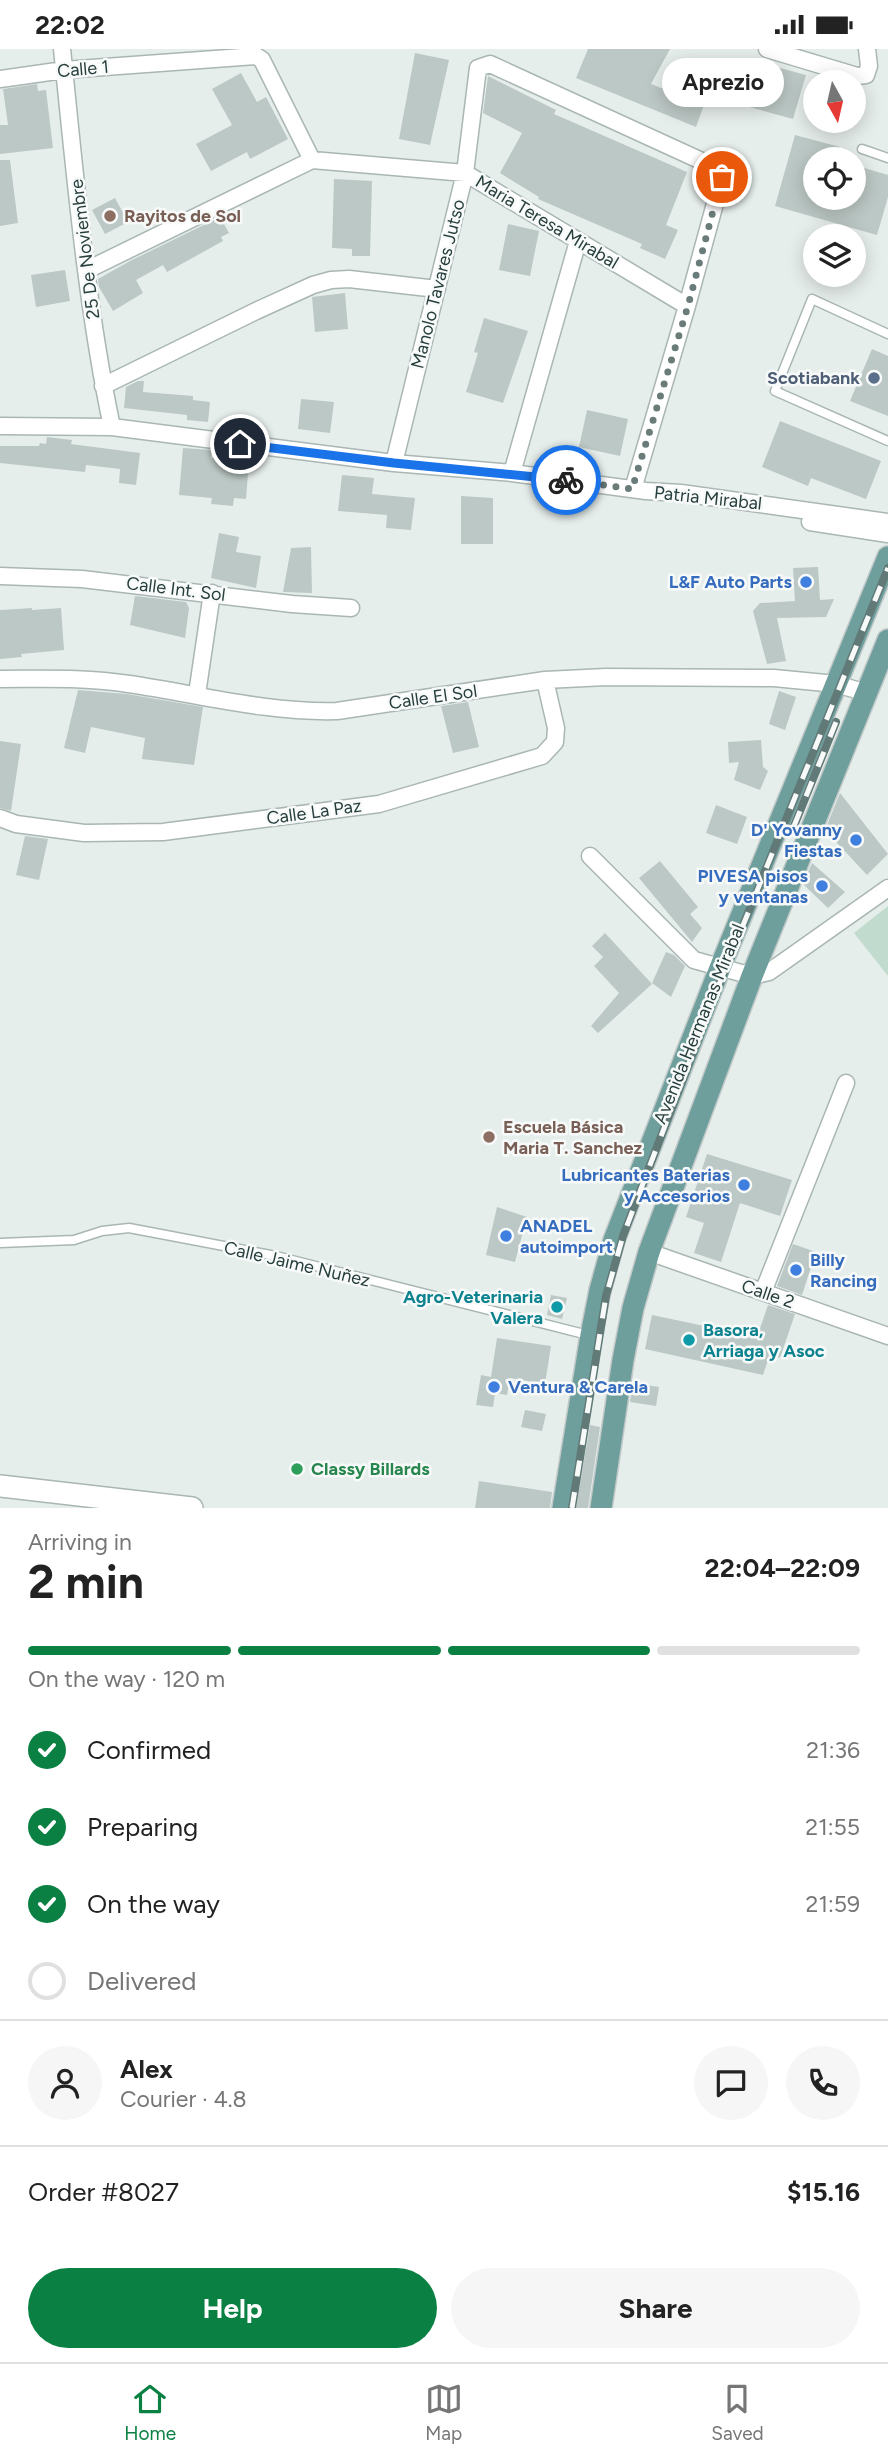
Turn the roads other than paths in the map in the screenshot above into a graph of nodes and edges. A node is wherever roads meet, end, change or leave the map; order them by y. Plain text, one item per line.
1 (62, 49) edge
2 (767, 49) edge
3 (867, 49) edge
4 (64, 70) junction
5 (0, 79) edge
6 (866, 150) edge
7 (888, 158) edge
8 (312, 160) junction
9 (465, 173) junction
10 (578, 241) junction
11 (87, 270) junction
12 (437, 289) junction
13 (688, 306) junction
14 (888, 334) edge
15 (103, 386) junction
16 (0, 426) edge
17 (112, 427) junction
18 (888, 440) edge
19 (394, 463) junction
20 (513, 473) junction
21 (639, 490) junction
22 (888, 522) edge
23 (888, 534) edge
24 (888, 557) edge
25 (0, 576) edge
26 (212, 593) junction
27 (351, 608) dead end
28 (888, 640) edge
29 (0, 679) edge
30 (545, 680) junction
31 (836, 684) junction
32 (867, 693) junction
33 (197, 694) junction
34 (0, 818) edge
35 (590, 856) dead end
36 (888, 888) edge
37 (720, 968) junction
38 (752, 976) junction
39 (846, 1083) dead end
40 (0, 1243) edge
41 (649, 1252) junction
42 (763, 1292) junction
43 (591, 1335) junction
44 (888, 1336) edge
45 (0, 1486) edge
46 (64, 1500) edge
47 (168, 1507) edge
48 (191, 1508) edge
49 (563, 1508) edge
50 (601, 1508) edge

1 - 4 street
2 - 3 street
4 - 5 street, Calle 1
4 - 8 street, Calle 1
4 - 11 street, 25 De Noviembre
6 - 7 lane
8 - 9 street, Maria Teresa Mirabal
8 - 11 street
9 - 10 street, Maria Teresa Mirabal
9 - 12 street, Manolo Tavares Jutso
9 - 13 street, Manolo Tavares Jutso
10 - 13 street, Maria Teresa Mirabal
10 - 20 street
11 - 15 street, 25 De Noviembre
12 - 15 street
12 - 19 street, Manolo Tavares Jutso
13 - 21 street
14 - 18 lane
15 - 17 street, 25 De Noviembre
16 - 17 street, Patria Mirabal
17 - 19 street, Patria Mirabal
19 - 20 street, Patria Mirabal
20 - 21 street, Patria Mirabal
21 - 22 street, Patria Mirabal
21 - 23 street
24 - 31 main road, Avenida Hermanas Mirabal
25 - 26 street, Calle Int. Sol
26 - 27 street, Calle Int. Sol
26 - 33 street
28 - 32 main road, Avenida Hermanas Mirabal
29 - 33 street, Calle El Sol
30 - 31 street, Calle El Sol
30 - 33 street, Calle El Sol
30 - 34 street, Calle La Paz
31 - 32 street, Calle El Sol
31 - 37 main road, Avenida Hermanas Mirabal
32 - 38 main road, Avenida Hermanas Mirabal
35 - 37 street
36 - 38 street
37 - 38 street
37 - 43 main road, Avenida Hermanas Mirabal
38 - 41 main road, Avenida Hermanas Mirabal
39 - 42 street
40 - 43 lane, Calle Jaime Nuñez
41 - 42 street, Calle 2
41 - 50 main road, Avenida Hermanas Mirabal
42 - 44 street, Calle 2
43 - 49 main road, Avenida Hermanas Mirabal
45 - 46 street
46 - 47 street
47 - 48 street

